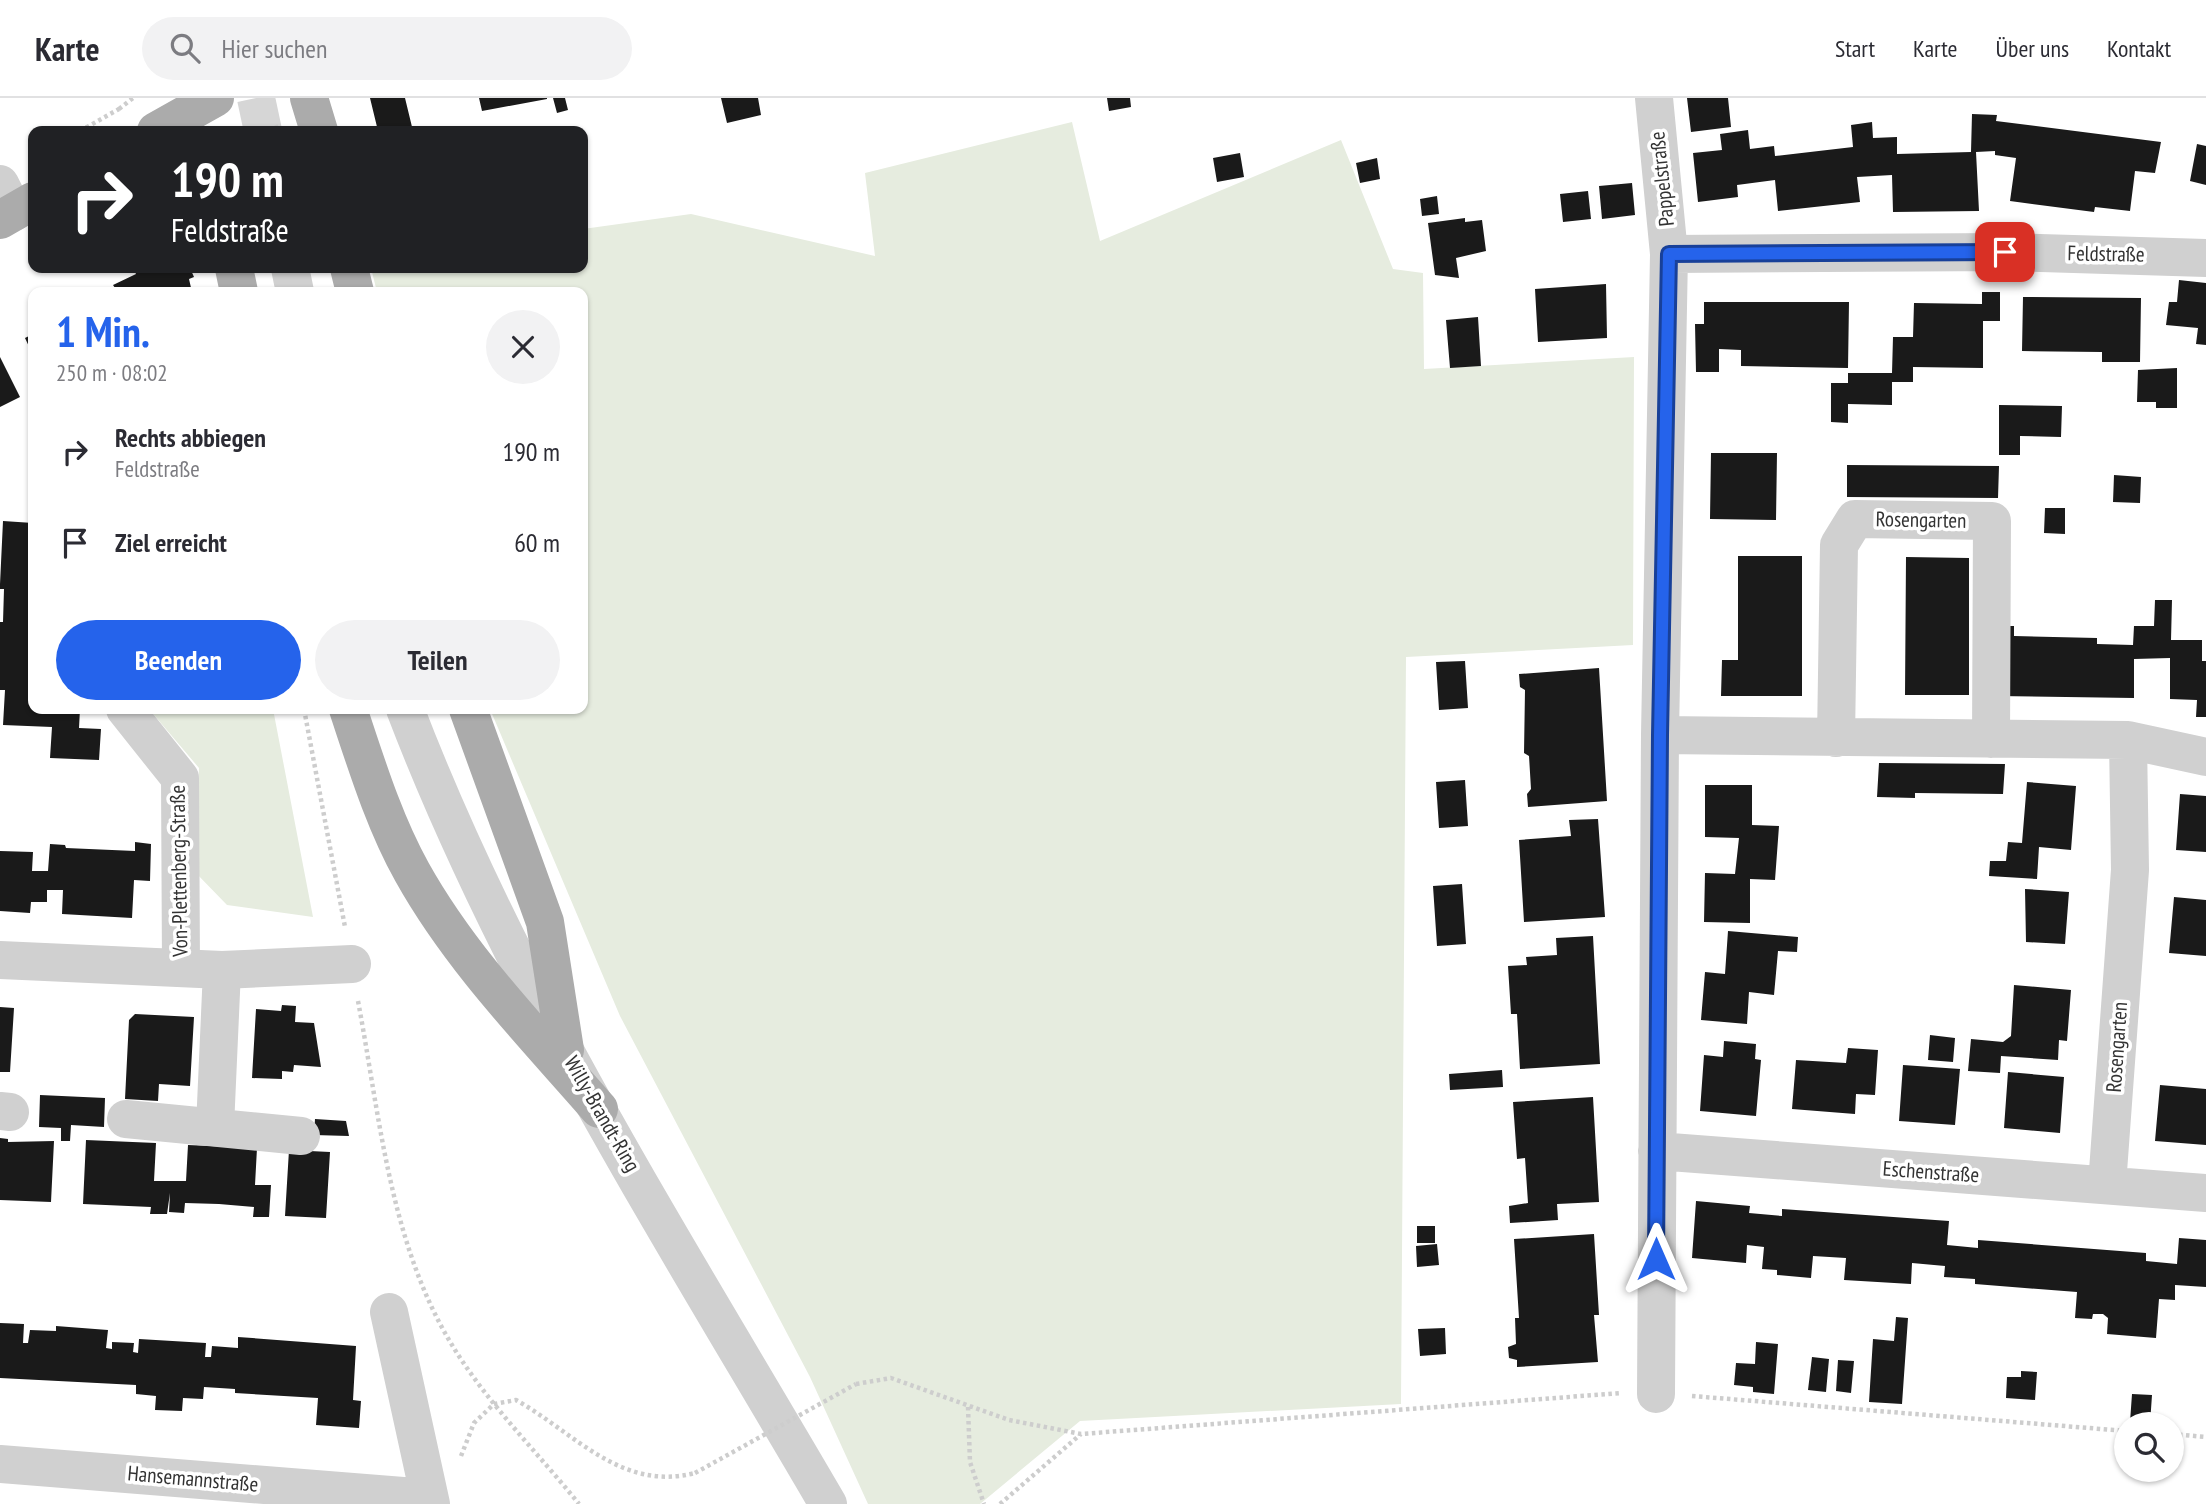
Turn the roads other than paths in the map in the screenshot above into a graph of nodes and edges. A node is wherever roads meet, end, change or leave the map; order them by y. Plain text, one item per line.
1 (309, 98) edge
2 (1654, 98) edge
3 (209, 108) edge
4 (168, 126) edge
5 (317, 126) edge
6 (1669, 254) junction
7 (2206, 258) edge
8 (129, 714) edge
9 (350, 714) edge
10 (407, 714) edge
11 (470, 714) edge
12 (1660, 735) junction
13 (1836, 738) junction
14 (1991, 739) junction
15 (2128, 740) junction
16 (2206, 757) edge
17 (0, 960) edge
18 (352, 964) road end
19 (181, 968) junction
20 (222, 970) junction
21 (565, 1050) junction
22 (599, 1109) junction
23 (126, 1119) dead end
24 (215, 1127) junction
25 (301, 1136) dead end
26 (1657, 1151) junction
27 (2107, 1185) junction
28 (2206, 1193) edge
29 (389, 1312) dead end
30 (1656, 1394) road end
31 (0, 1464) edge
32 (430, 1501) edge
33 (828, 1504) edge

1 - 5 main road
2 - 6 street, Pappelstraße
3 - 4 main road
6 - 7 street, Feldstraße
6 - 12 street, Pappelstraße
8 - 19 street, Von-Plettenberg-Straße
9 - 22 main road
10 - 21 street, Willy-Brandt-Ring
11 - 21 main road
12 - 13 street
12 - 26 street, Pappelstraße
13 - 14 street
13 - 14 street, Rosengarten
14 - 15 street
15 - 16 street
15 - 27 street, Rosengarten
17 - 19 street, Von-Plettenberg-Straße
18 - 20 street, Von-Plettenberg-Straße
19 - 20 street, Von-Plettenberg-Straße
20 - 24 street, Von-Plettenberg-Straße
21 - 22 street, Willy-Brandt-Ring
22 - 33 street, Willy-Brandt-Ring
23 - 24 street
24 - 25 street
26 - 27 street, Eschenstraße
26 - 30 street, Pappelstraße
27 - 28 street, Eschenstraße
29 - 32 street
31 - 32 street, Hansemannstraße

